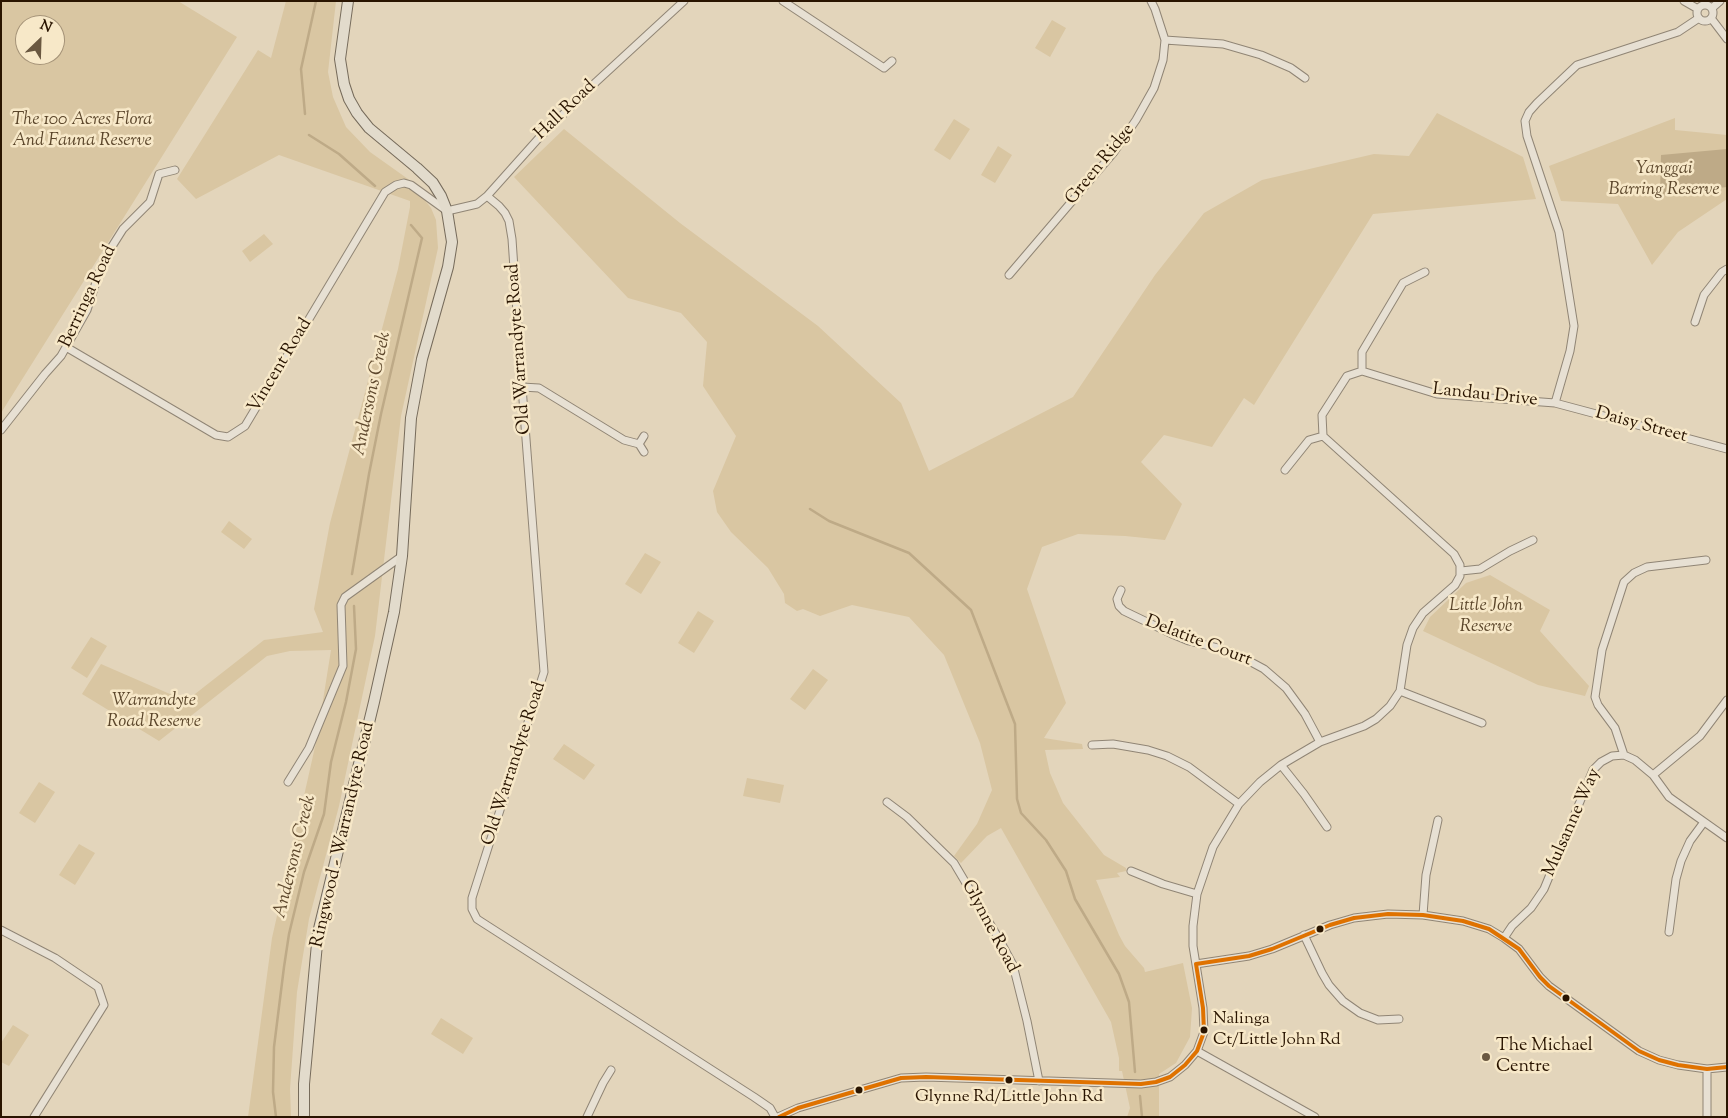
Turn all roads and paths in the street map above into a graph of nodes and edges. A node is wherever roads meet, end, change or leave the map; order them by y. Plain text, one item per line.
1 (348, 1) edge
2 (684, 1) edge
3 (782, 1) edge
4 (1151, 1) edge
5 (1684, 1) edge
6 (1720, 1) edge
7 (1712, 8) junction
8 (1698, 9) junction
9 (1699, 18) junction
10 (1711, 18) junction
11 (1727, 39) edge
12 (1165, 40) junction
13 (892, 62) dead end
14 (884, 68) junction
15 (883, 78) dead end
16 (1305, 78) dead end
17 (175, 170) dead end
18 (487, 196) junction
19 (447, 211) junction
20 (1727, 269) edge
21 (1424, 272) dead end
22 (1009, 275) dead end
23 (1695, 322) dead end
24 (66, 348) junction
25 (1362, 371) junction
26 (522, 387) junction
27 (1555, 403) junction
28 (1, 430) edge
29 (644, 436) dead end
30 (1323, 436) junction
31 (639, 444) junction
32 (1727, 449) edge
33 (644, 452) dead end
34 (1285, 470) dead end
35 (1533, 540) dead end
36 (402, 556) junction
37 (1706, 560) dead end
38 (1461, 571) junction
39 (1121, 590) dead end
40 (1400, 690) junction
41 (1727, 700) edge
42 (1482, 723) dead end
43 (1320, 742) junction
44 (1092, 745) dead end
45 (1624, 755) junction
46 (1281, 764) junction
47 (1653, 775) junction
48 (288, 782) dead end
49 (887, 802) dead end
50 (1238, 804) junction
51 (1438, 820) dead end
52 (1704, 822) junction
53 (1327, 827) dead end
54 (1727, 838) edge
55 (1131, 871) dead end
56 (1197, 894) junction
57 (1423, 915) junction
58 (1, 930) edge
59 (1669, 932) dead end
60 (1304, 935) junction
61 (1504, 938) junction
62 (1196, 964) junction
63 (1398, 1019) dead end
64 (1197, 1051) junction
65 (1727, 1067) edge
66 (1708, 1069) junction
67 (611, 1070) dead end
68 (1039, 1081) junction
69 (34, 1117) edge
70 (304, 1117) edge
71 (587, 1117) edge
72 (777, 1117) edge
73 (1315, 1117) edge
74 (1707, 1117) edge

1 - 19 main road, Ringwood - Warrandyte Road
2 - 18 street, Hall Road
3 - 14 street
4 - 12 street
5 - 8 street
6 - 7 street
7 - 8 street
7 - 10 street
8 - 9 street
9 - 10 street
9 - 27 street, Landau Drive
10 - 11 street
12 - 16 street
12 - 22 street, Green Ridge
13 - 14 street
14 - 15 street
17 - 24 street, Berringa Road
18 - 19 street, Hall Road
18 - 26 street, Old Warrandyte Road
19 - 24 street, Vincent Road
19 - 36 main road, Ringwood - Warrandyte Road
20 - 23 street
21 - 25 street
24 - 28 street, Berringa Road
25 - 27 street, Landau Drive
25 - 30 street
26 - 31 street
26 - 72 street, Old Warrandyte Road
27 - 32 street, Daisy Street
29 - 31 street
30 - 34 street
30 - 38 street
31 - 33 street
35 - 38 street
36 - 48 street
36 - 70 main road, Ringwood - Warrandyte Road
37 - 45 street
38 - 40 street
39 - 43 street, Delatite Court
40 - 42 street
40 - 43 street
41 - 47 street
43 - 46 street
44 - 50 street
45 - 47 street, Mulsanne Way
45 - 61 street, Mulsanne Way
46 - 50 street
46 - 53 street
47 - 52 street, Mulsanne Way
49 - 68 street, Glynne Road
50 - 56 street
51 - 57 street
52 - 54 street, Mulsanne Way
52 - 59 street
55 - 56 street
56 - 62 street
57 - 60 street
57 - 61 street
58 - 69 street
60 - 62 street
60 - 63 street
61 - 66 street
62 - 64 street
64 - 68 street
64 - 73 street
65 - 66 street
66 - 74 street
67 - 71 street
68 - 72 street

